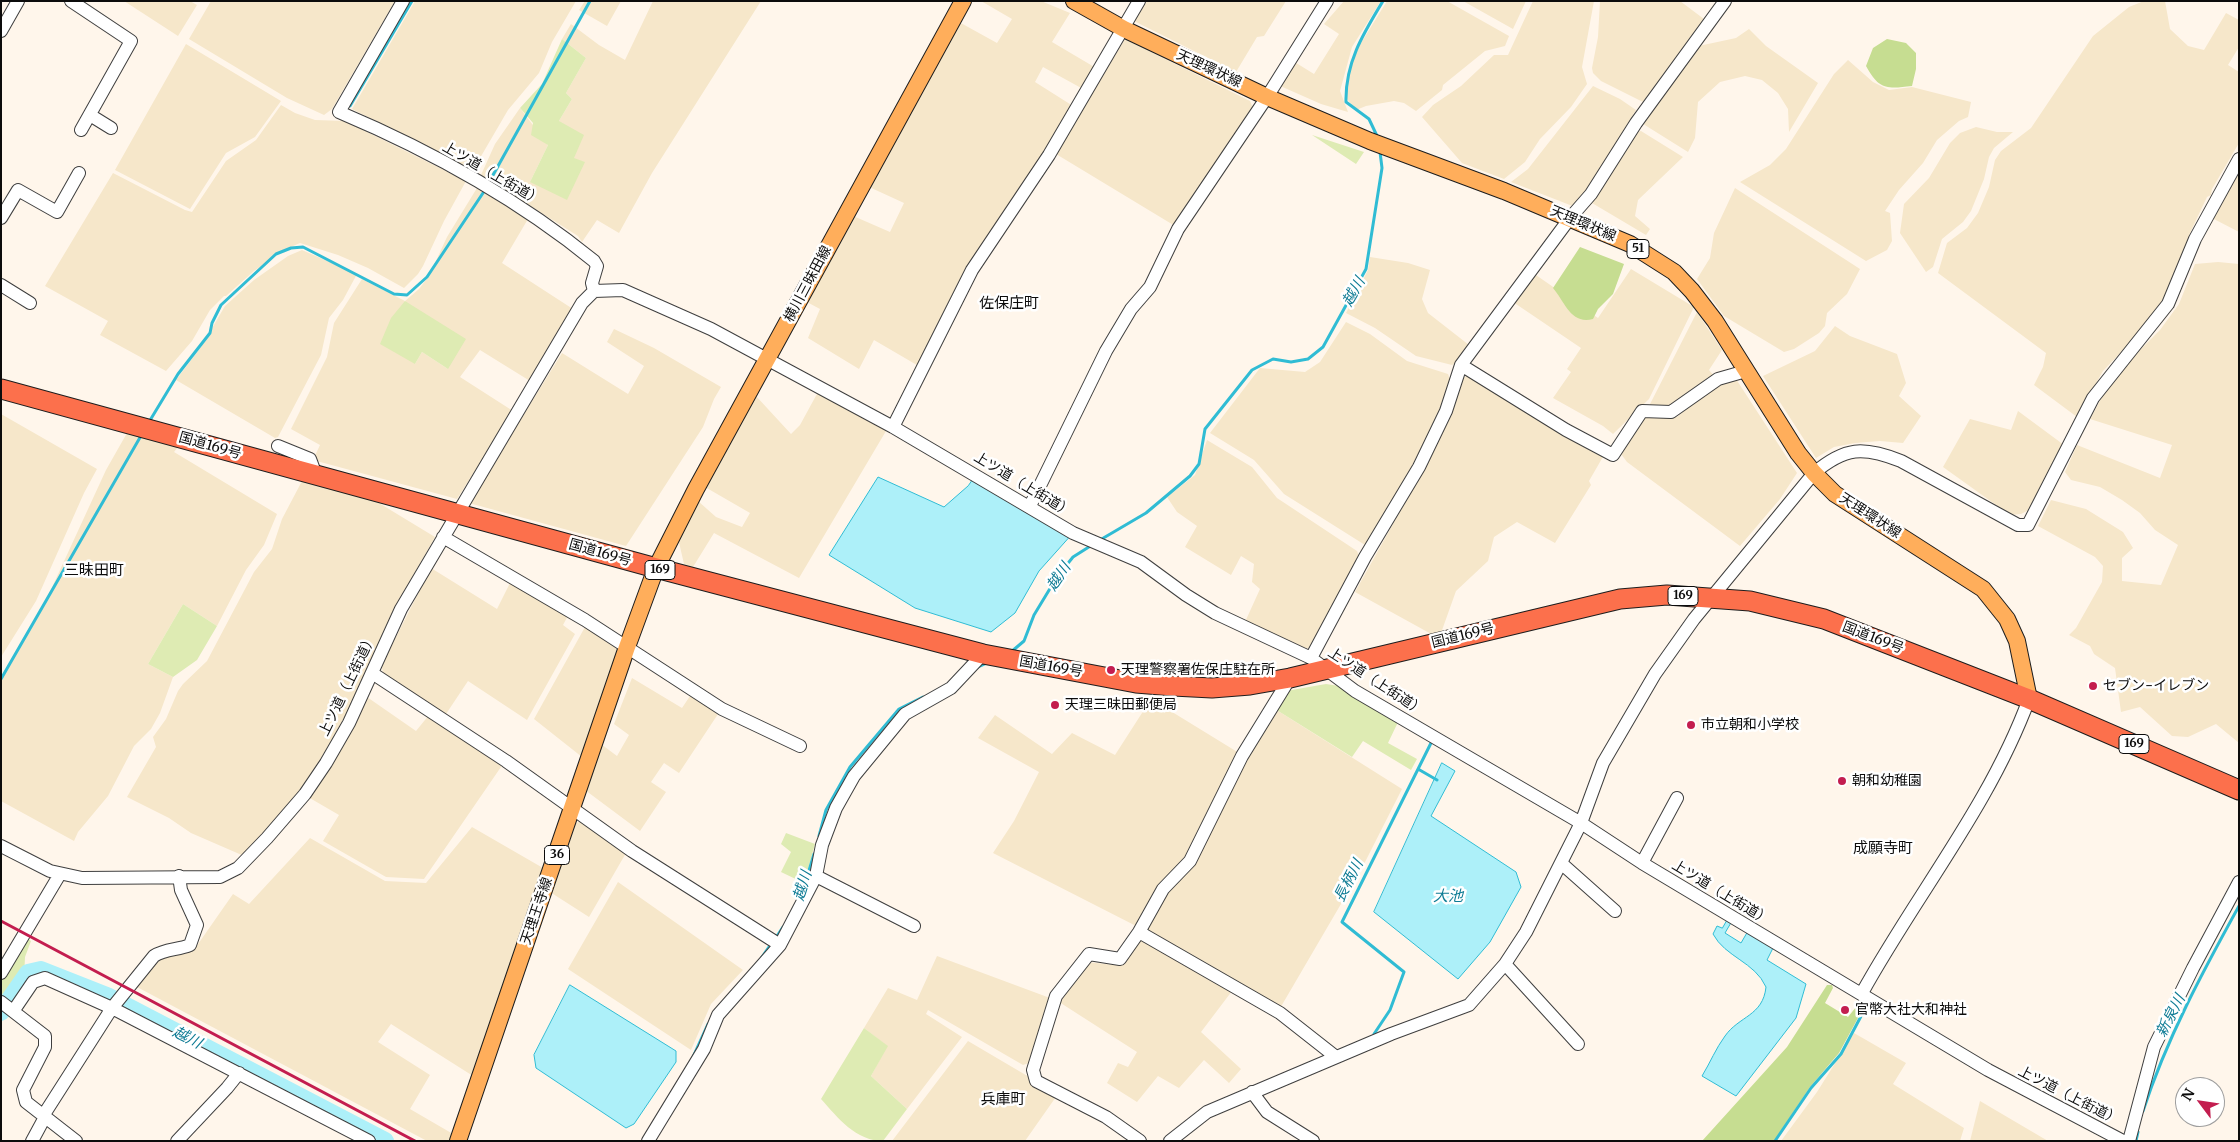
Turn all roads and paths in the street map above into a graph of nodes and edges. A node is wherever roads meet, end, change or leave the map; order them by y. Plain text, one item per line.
1 (18, 1) edge
2 (71, 1) edge
3 (403, 1) edge
4 (963, 1) edge
5 (1074, 1) edge
6 (1139, 1) edge
7 (1327, 1) edge
8 (1725, 1) edge
9 (1124, 29) junction
10 (1, 31) edge
11 (1267, 97) junction
12 (90, 115) junction
13 (110, 128) dead end
14 (81, 130) dead end
15 (2239, 159) edge
16 (79, 173) dead end
17 (1, 218) edge
18 (1570, 218) junction
19 (1, 285) edge
20 (594, 291) junction
21 (30, 303) dead end
22 (769, 358) junction
23 (1461, 366) junction
24 (1746, 372) junction
25 (1, 389) edge
26 (893, 427) junction
27 (278, 446) dead end
28 (1814, 473) junction
29 (311, 474) junction
30 (1030, 506) junction
31 (457, 513) junction
32 (443, 537) junction
33 (656, 568) junction
34 (1712, 598) junction
35 (626, 646) junction
36 (983, 654) junction
37 (1311, 658) junction
38 (1327, 669) junction
39 (372, 673) junction
40 (1290, 678) junction
41 (2029, 699) junction
42 (800, 746) dead end
43 (2239, 790) edge
44 (1677, 798) dead end
45 (572, 810) junction
46 (1581, 823) junction
47 (1, 846) edge
48 (1561, 862) junction
49 (1642, 863) junction
50 (60, 874) junction
51 (179, 876) junction
52 (816, 876) junction
53 (2239, 882) edge
54 (1615, 911) dead end
55 (914, 926) dead end
56 (1139, 932) junction
57 (780, 945) junction
58 (1505, 964) junction
59 (1, 972) edge
60 (1862, 993) junction
61 (1, 1002) edge
62 (112, 1008) junction
63 (14, 1010) junction
64 (1578, 1044) dead end
65 (1336, 1057) junction
66 (239, 1073) junction
67 (1252, 1092) junction
68 (44, 1116) junction
69 (32, 1141) edge
70 (76, 1141) edge
71 (177, 1141) edge
72 (369, 1141) edge
73 (458, 1141) edge
74 (648, 1141) edge
75 (1140, 1141) edge
76 (1170, 1141) edge
77 (1313, 1141) edge
78 (2123, 1141) edge
79 (2129, 1141) edge

1 - 10 street
2 - 12 street
3 - 20 street, 上ツ道（上街道）
4 - 22 main road, 横川三昧田線
5 - 9 main road, 天理環状線 / 51
6 - 9 street
7 - 11 street
8 - 18 street
9 - 11 main road, 天理環状線 / 51
9 - 26 street
11 - 18 main road, 天理環状線 / 51
11 - 30 street
12 - 13 street
12 - 14 street
15 - 28 street
16 - 17 street
18 - 23 street
18 - 24 main road, 天理環状線 / 51
19 - 21 street
20 - 22 street, 上ツ道（上街道）
20 - 31 street, 上ツ道（上街道）
22 - 26 street, 上ツ道（上街道）
22 - 33 main road, 横川三昧田線
23 - 24 street
23 - 37 street
24 - 28 main road, 天理環状線 / 51
25 - 29 highway, 国道169号 / 169
26 - 30 street, 上ツ道（上街道）
27 - 29 street
28 - 34 street
28 - 41 main road, 天理環状線 / 51
29 - 31 highway, 国道169号 / 169
30 - 37 street, 上ツ道（上街道）
31 - 32 street, 上ツ道（上街道）
31 - 33 highway, 国道169号 / 169
32 - 35 street
32 - 39 street, 上ツ道（上街道）
33 - 35 main road, 天理王寺線 / 36
33 - 36 highway, 国道169号 / 169
34 - 38 highway, 国道169号 / 169
34 - 41 highway, 国道169号 / 169
34 - 46 street
35 - 42 street
35 - 45 main road, 天理王寺線 / 36
36 - 40 highway, 国道169号 / 169
36 - 52 street
37 - 38 street, 上ツ道（上街道）
38 - 40 highway, 国道169号 / 169
38 - 46 street, 上ツ道（上街道）
39 - 45 street
39 - 51 street, 上ツ道（上街道）
40 - 56 street
41 - 43 highway, 国道169号 / 169
41 - 60 street
44 - 49 street
45 - 57 street
45 - 73 main road, 天理王寺線 / 36
46 - 48 street
46 - 49 street, 上ツ道（上街道）
47 - 50 street, 上ツ道（上街道）
48 - 54 street
48 - 58 street
49 - 60 street, 上ツ道（上街道）
50 - 51 street, 上ツ道（上街道）
50 - 59 street
51 - 62 street
52 - 55 street
52 - 57 street
53 - 79 street
56 - 65 street
56 - 75 street
57 - 74 street
58 - 64 street
58 - 65 street
60 - 78 street, 上ツ道（上街道）
61 - 63 street
62 - 63 street
62 - 66 street
62 - 68 street
63 - 68 street
65 - 67 street
66 - 71 street
66 - 72 street
67 - 76 street
67 - 77 street
68 - 69 street
68 - 70 street

